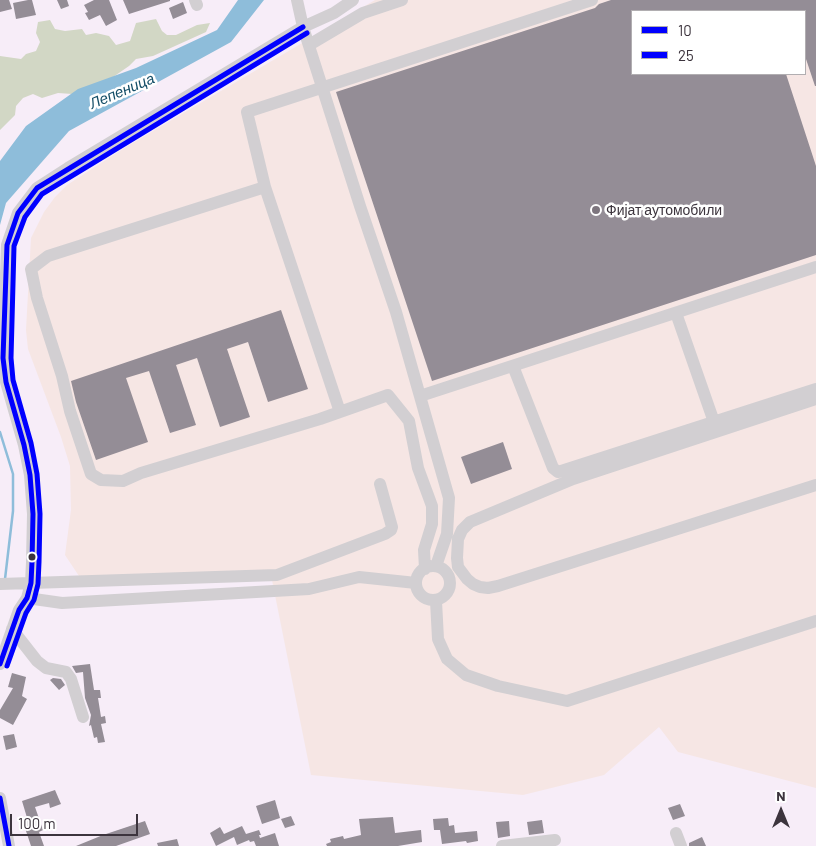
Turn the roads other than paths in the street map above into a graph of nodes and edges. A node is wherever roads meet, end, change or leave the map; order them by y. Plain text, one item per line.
1 (298, 0) edge
2 (353, 0) edge
3 (402, 0) edge
4 (592, 0) edge
5 (303, 27) junction
6 (309, 45) junction
7 (323, 88) junction
8 (265, 187) junction
9 (816, 266) edge
10 (676, 312) junction
11 (513, 366) junction
12 (816, 389) edge
13 (420, 396) junction
14 (816, 400) edge
15 (340, 412) junction
16 (714, 422) junction
17 (380, 484) dead end
18 (816, 486) edge
19 (430, 568) junction
20 (416, 583) junction
21 (0, 584) edge
22 (31, 584) junction
23 (27, 598) junction
24 (436, 601) junction
25 (816, 621) edge
26 (12, 629) junction
27 (0, 664) edge
28 (83, 717) dead end
29 (0, 798) edge
30 (676, 833) dead end
31 (555, 840) dead end
32 (9, 846) edge
33 (502, 846) edge
34 (681, 846) edge

1 - 5 street
2 - 5 street
3 - 6 street
4 - 7 street
5 - 6 street
5 - 22 street
6 - 7 street
7 - 8 street
7 - 13 street
8 - 15 street
8 - 15 street
9 - 10 street
10 - 11 street
10 - 16 street
11 - 13 street
11 - 16 street
12 - 16 street
13 - 19 street
14 - 18 street
15 - 19 street
17 - 22 street
19 - 20 street
19 - 24 street
20 - 23 street
20 - 24 street
21 - 22 street
22 - 23 street
23 - 26 street
24 - 25 street
26 - 27 street
26 - 28 street
29 - 32 street
30 - 34 street
31 - 33 street

